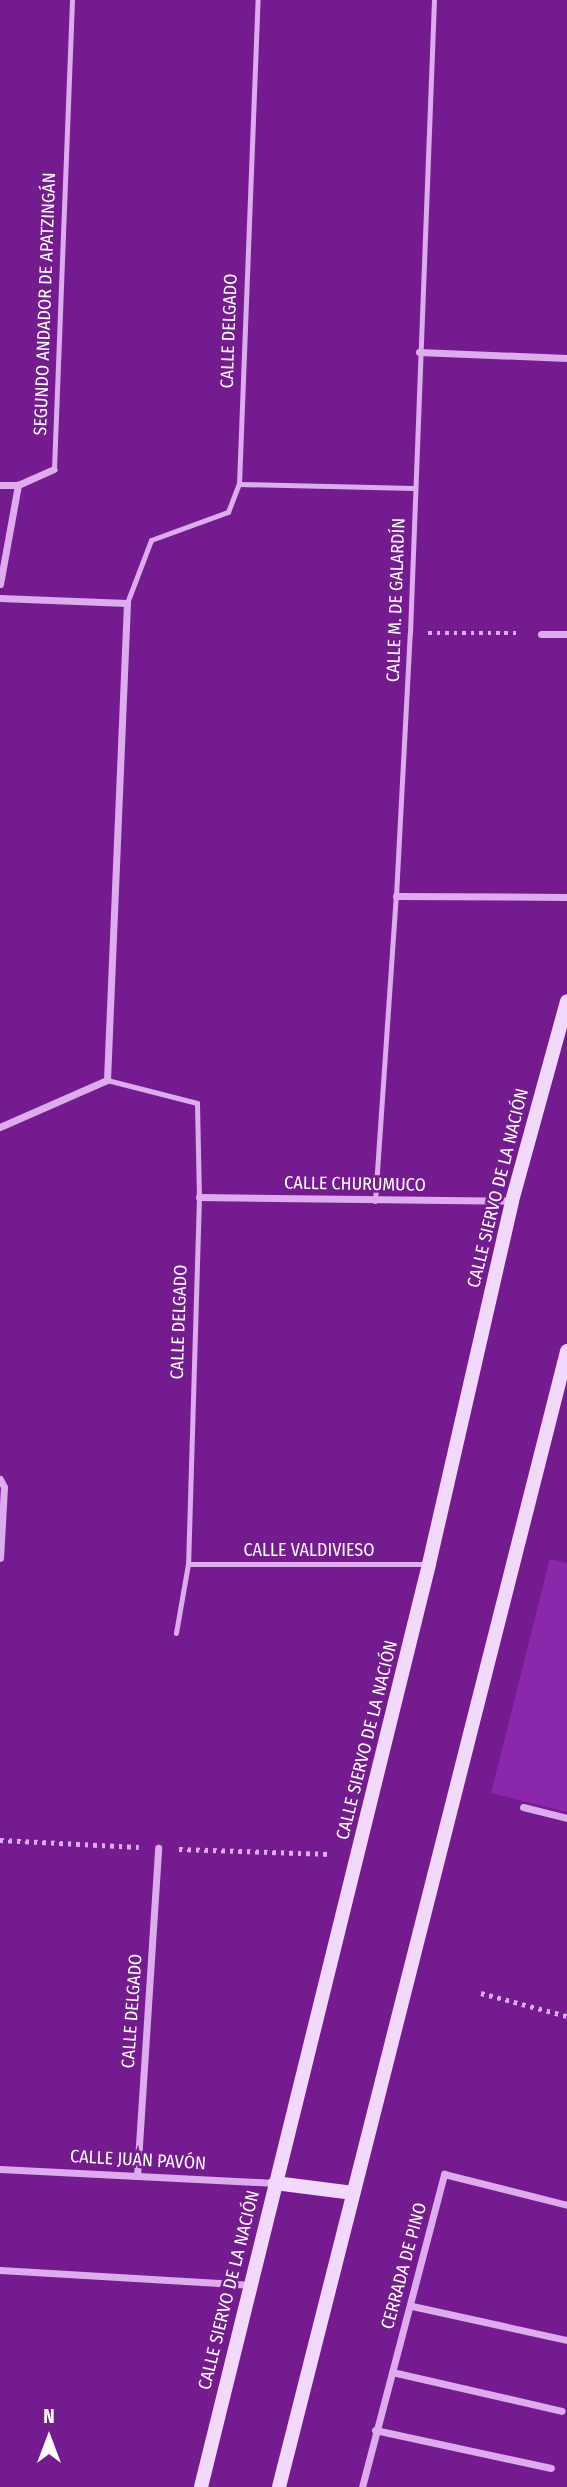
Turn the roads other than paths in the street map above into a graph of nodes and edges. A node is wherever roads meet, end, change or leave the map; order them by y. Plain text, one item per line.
1 (72, 0) edge
2 (258, 0) edge
3 (433, 0) edge
4 (419, 352) junction
5 (567, 358) edge
6 (54, 469) joint
7 (239, 484) junction
8 (0, 485) edge
9 (18, 485) junction
10 (414, 488) junction
11 (0, 584) edge
12 (0, 598) edge
13 (127, 603) junction
14 (541, 634) road end
15 (567, 634) edge
16 (396, 896) junction
17 (567, 897) edge
18 (567, 1001) edge
19 (107, 1080) junction
20 (0, 1127) edge
21 (199, 1197) junction
22 (375, 1201) junction
23 (512, 1201) junction
24 (567, 1351) edge
25 (0, 1479) edge
26 (0, 1558) edge
27 (188, 1564) junction
28 (429, 1564) junction
29 (176, 1633) dead end
30 (523, 1807) dead end
31 (567, 1818) edge
32 (158, 1848) dead end
33 (0, 2169) edge
34 (137, 2176) junction
35 (275, 2183) junction
36 (354, 2193) junction
37 (567, 2205) edge
38 (0, 2270) edge
39 (249, 2286) junction
40 (412, 2306) junction
41 (567, 2340) edge
42 (392, 2372) junction
43 (562, 2411) dead end
44 (375, 2430) junction
45 (551, 2468) dead end
46 (199, 2483) edge
47 (279, 2487) edge
48 (362, 2487) edge

1 - 6 lane, SEGUNDO ANDADOR DE APATZINGÁN
2 - 7 lane, CALLE DELGADO
3 - 4 lane, CALLE M. DE GALARDÍN
4 - 5 street
4 - 10 lane, CALLE M. DE GALARDÍN
6 - 9 street, SEGUNDO ANDADOR DE APATZINGÁN
7 - 10 lane
7 - 13 lane, CALLE DELGADO
8 - 9 street
9 - 11 street
10 - 16 lane, CALLE M. DE GALARDÍN
12 - 13 street
13 - 19 street, CALLE DELGADO
14 - 15 street
16 - 17 street
16 - 22 lane, CALLE M. DE GALARDÍN
18 - 23 main road, CALLE SIERVO DE LA NACIÓN
19 - 20 street
19 - 21 lane, CALLE DELGADO
21 - 22 street, CALLE CHURUMUCO
21 - 27 lane, CALLE DELGADO
22 - 23 street, CALLE CHURUMUCO
23 - 28 main road, CALLE SIERVO DE LA NACIÓN
24 - 36 main road
25 - 26 street
27 - 28 lane, CALLE VALDIVIESO
27 - 29 lane, CALLE DELGADO
28 - 35 main road, CALLE SIERVO DE LA NACIÓN
30 - 31 street
32 - 34 street, CALLE DELGADO
33 - 34 street, CALLE JUAN PAVÓN
34 - 35 street, CALLE JUAN PAVÓN
35 - 36 main road
35 - 39 main road, CALLE SIERVO DE LA NACIÓN
36 - 47 main road
37 - 40 street, CERRADA DE PINO
38 - 39 street
39 - 46 main road, CALLE SIERVO DE LA NACIÓN
40 - 41 street
40 - 42 street, CERRADA DE PINO
42 - 43 street
42 - 44 street, CERRADA DE PINO
44 - 45 street
44 - 48 street, CERRADA DE PINO

